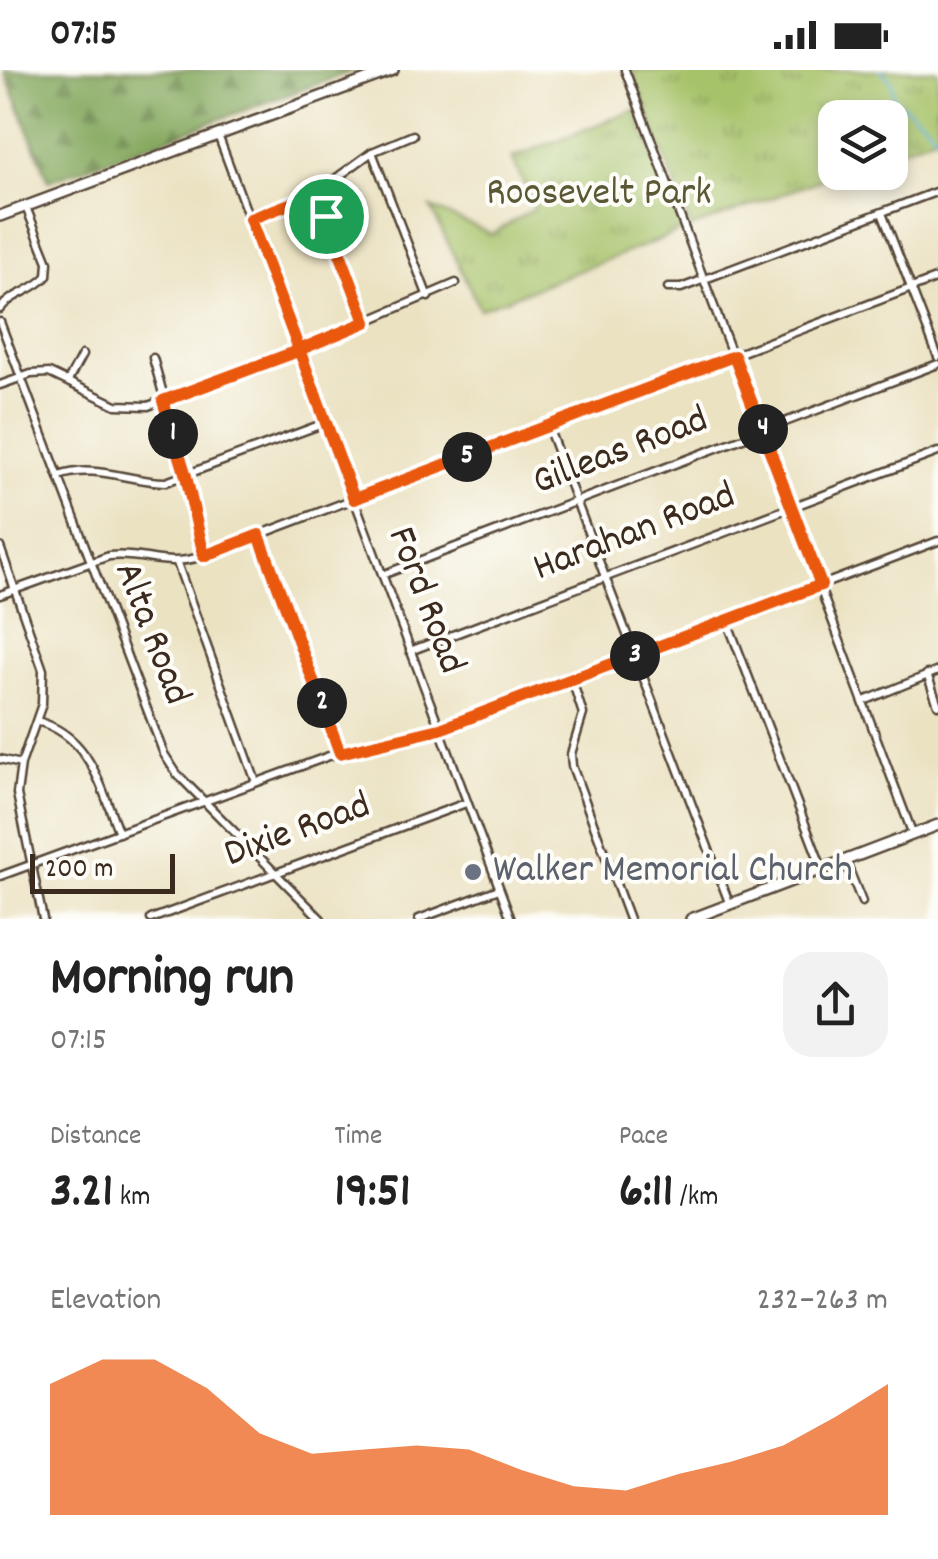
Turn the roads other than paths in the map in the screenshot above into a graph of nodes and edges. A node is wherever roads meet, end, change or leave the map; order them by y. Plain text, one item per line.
1 (393, 70) edge
2 (625, 70) edge
3 (218, 134) junction
4 (413, 135) dead end
5 (372, 152) junction
6 (938, 191) edge
7 (316, 194) junction
8 (26, 206) junction
9 (882, 212) junction
10 (0, 216) edge
11 (250, 219) junction
12 (938, 278) edge
13 (705, 279) junction
14 (456, 283) dead end
15 (668, 288) dead end
16 (911, 289) junction
17 (428, 297) junction
18 (0, 309) edge
19 (0, 322) edge
20 (366, 322) junction
21 (299, 350) junction
22 (82, 356) dead end
23 (734, 356) junction
24 (153, 358) dead end
25 (938, 360) edge
26 (22, 377) junction
27 (69, 380) junction
28 (0, 386) edge
29 (163, 401) junction
30 (326, 423) junction
31 (548, 427) junction
32 (764, 431) junction
33 (938, 452) edge
34 (59, 476) junction
35 (186, 476) junction
36 (354, 499) junction
37 (576, 502) junction
38 (792, 507) junction
39 (259, 535) junction
40 (938, 541) edge
41 (0, 547) edge
42 (204, 556) junction
43 (90, 562) junction
44 (177, 563) junction
45 (382, 575) junction
46 (606, 578) junction
47 (821, 585) junction
48 (16, 590) junction
49 (0, 596) edge
50 (727, 621) junction
51 (410, 651) junction
52 (635, 656) junction
53 (938, 670) edge
54 (927, 674) junction
55 (572, 680) junction
56 (864, 701) junction
57 (938, 704) edge
58 (38, 721) junction
59 (440, 729) junction
60 (340, 753) junction
61 (0, 759) edge
62 (21, 764) junction
63 (256, 782) junction
64 (204, 802) junction
65 (466, 803) junction
66 (938, 825) edge
67 (119, 833) junction
68 (913, 834) junction
69 (845, 860) junction
70 (30, 865) junction
71 (822, 868) junction
72 (276, 871) junction
73 (0, 876) edge
74 (499, 889) junction
75 (862, 902) dead end
76 (730, 905) junction
77 (43, 919) edge
78 (151, 919) edge
79 (321, 919) edge
80 (419, 919) edge
81 (511, 919) edge
82 (629, 919) edge
83 (691, 919) edge

1 - 3 main road
2 - 13 street
3 - 8 main road
3 - 11 street, Ford Road
4 - 5 street
5 - 7 street
5 - 17 street
6 - 9 street
7 - 11 street
7 - 20 street
8 - 10 main road
8 - 18 street
9 - 13 street
9 - 16 street
11 - 21 street, Ford Road
12 - 16 street
13 - 15 street
13 - 23 street
14 - 17 street
16 - 23 street
16 - 25 street
17 - 20 street
19 - 26 street, Alta Road
20 - 21 street
21 - 29 street
21 - 30 street, Ford Road
22 - 27 street
23 - 31 street
23 - 32 street
24 - 29 street
25 - 32 street, Gilleas Road
26 - 27 street
26 - 28 street
26 - 34 street, Alta Road
27 - 29 street
29 - 35 street
30 - 35 street
30 - 36 street, Ford Road
31 - 36 street
31 - 37 street
32 - 37 street, Gilleas Road
32 - 38 street
33 - 38 street, Harahan Road
34 - 35 street
34 - 43 street, Alta Road
35 - 42 street
36 - 39 street
36 - 45 street, Ford Road
37 - 45 street, Gilleas Road
37 - 46 street
38 - 46 street, Harahan Road
38 - 47 street
39 - 42 street
39 - 60 street
40 - 47 street
41 - 48 street
42 - 44 street
43 - 44 street
43 - 48 street
43 - 64 street, Alta Road
44 - 63 street
45 - 51 street, Ford Road
46 - 51 street, Harahan Road
46 - 52 street
47 - 50 street
47 - 56 street
48 - 49 street
48 - 58 street
50 - 52 street
50 - 71 street
51 - 59 street, Ford Road
52 - 55 street
52 - 76 street
53 - 54 street
54 - 56 street
54 - 57 street
55 - 59 street
55 - 82 street
56 - 68 street
58 - 62 street
58 - 67 street
59 - 60 street
59 - 65 street, Ford Road
60 - 63 street
61 - 62 street
62 - 70 street
63 - 64 street
64 - 67 street
64 - 72 street, Alta Road
65 - 72 street, Dixie Road
65 - 74 street, Ford Road
66 - 68 main road
67 - 70 street
68 - 69 main road
69 - 71 main road
69 - 75 street
70 - 73 street
70 - 77 street
71 - 76 main road
72 - 78 street, Dixie Road
72 - 79 street, Alta Road
74 - 80 street
74 - 81 street, Ford Road
76 - 83 main road

